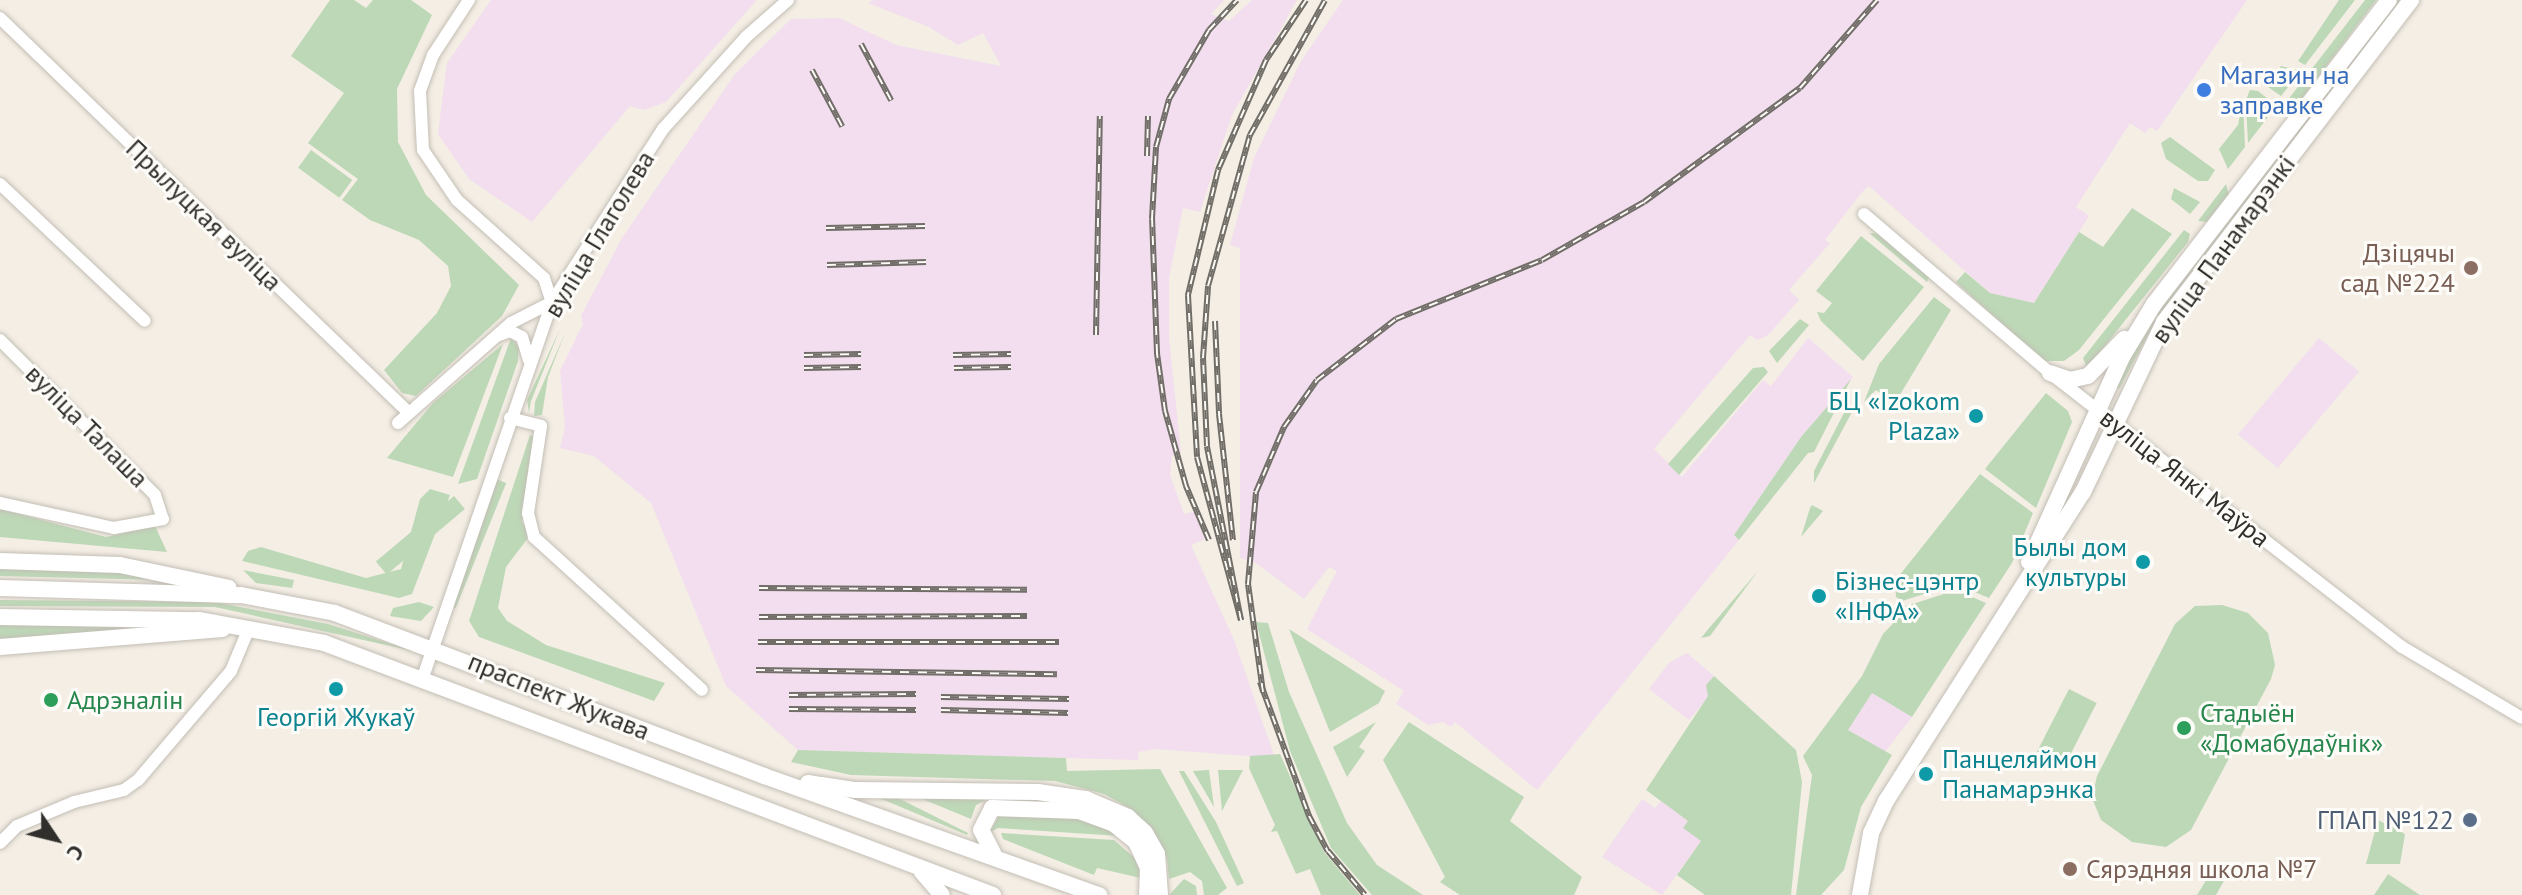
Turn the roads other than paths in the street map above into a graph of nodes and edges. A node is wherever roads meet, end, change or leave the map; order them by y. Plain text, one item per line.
1 (469, 0) edge
2 (788, 0) edge
3 (2389, 0) edge
4 (2411, 0) edge
5 (0, 18) edge
6 (0, 184) edge
7 (1864, 214) dead end
8 (552, 302) junction
9 (2154, 304) junction
10 (145, 321) dead end
11 (493, 338) junction
12 (0, 340) edge
13 (528, 367) junction
14 (2050, 373) junction
15 (2097, 411) junction
16 (408, 412) junction
17 (510, 418) junction
18 (2113, 422) junction
19 (398, 423) dead end
20 (0, 503) edge
21 (0, 561) edge
22 (0, 588) edge
23 (241, 595) junction
24 (2012, 596) junction
25 (0, 617) edge
26 (246, 628) junction
27 (433, 646) junction
28 (0, 647) edge
29 (423, 677) junction
30 (702, 690) dead end
31 (2522, 718) edge
32 (764, 776) junction
33 (0, 843) edge
34 (994, 855) junction
35 (915, 865) junction
36 (942, 895) edge
37 (993, 895) edge
38 (1099, 895) edge
39 (1147, 895) edge
40 (1160, 895) edge
41 (1860, 895) edge

1 - 8 street
2 - 8 street, вуліца Глаголева
3 - 9 main road, вуліца Панамарэнкі
4 - 18 main road, вуліца Панамарэнкі
5 - 16 street, Прылуцкая вуліца
6 - 10 street
7 - 14 street, вуліца Янкі Маўра
8 - 11 street
8 - 13 street, вуліца Глаголева
9 - 14 main road
9 - 15 main road, вуліца Панамарэнкі
11 - 13 street
11 - 16 street
12 - 20 street, вуліца Талаша
13 - 17 street, вуліца Глаголева
14 - 15 street, вуліца Янкі Маўра
15 - 18 street, вуліца Янкі Маўра
15 - 24 main road, вуліца Панамарэнкі
16 - 19 street
17 - 27 street, вуліца Глаголева
17 - 30 street
18 - 24 main road, вуліца Панамарэнкі
18 - 31 street, вуліца Янкі Маўра
21 - 23 main road
22 - 23 main road, праспект Жукава
23 - 27 main road, праспект Жукава
24 - 41 main road, вуліца Панамарэнкі
25 - 26 main road, праспект Жукава
26 - 28 main road
26 - 29 main road, праспект Жукава
26 - 33 street
27 - 29 street, вуліца Глаголева
27 - 32 main road, праспект Жукава
29 - 35 main road, праспект Жукава
32 - 34 main road, праспект Жукава
32 - 40 main road
34 - 38 main road, праспект Жукава
34 - 39 main road
35 - 36 main road
35 - 37 main road, праспект Жукава

